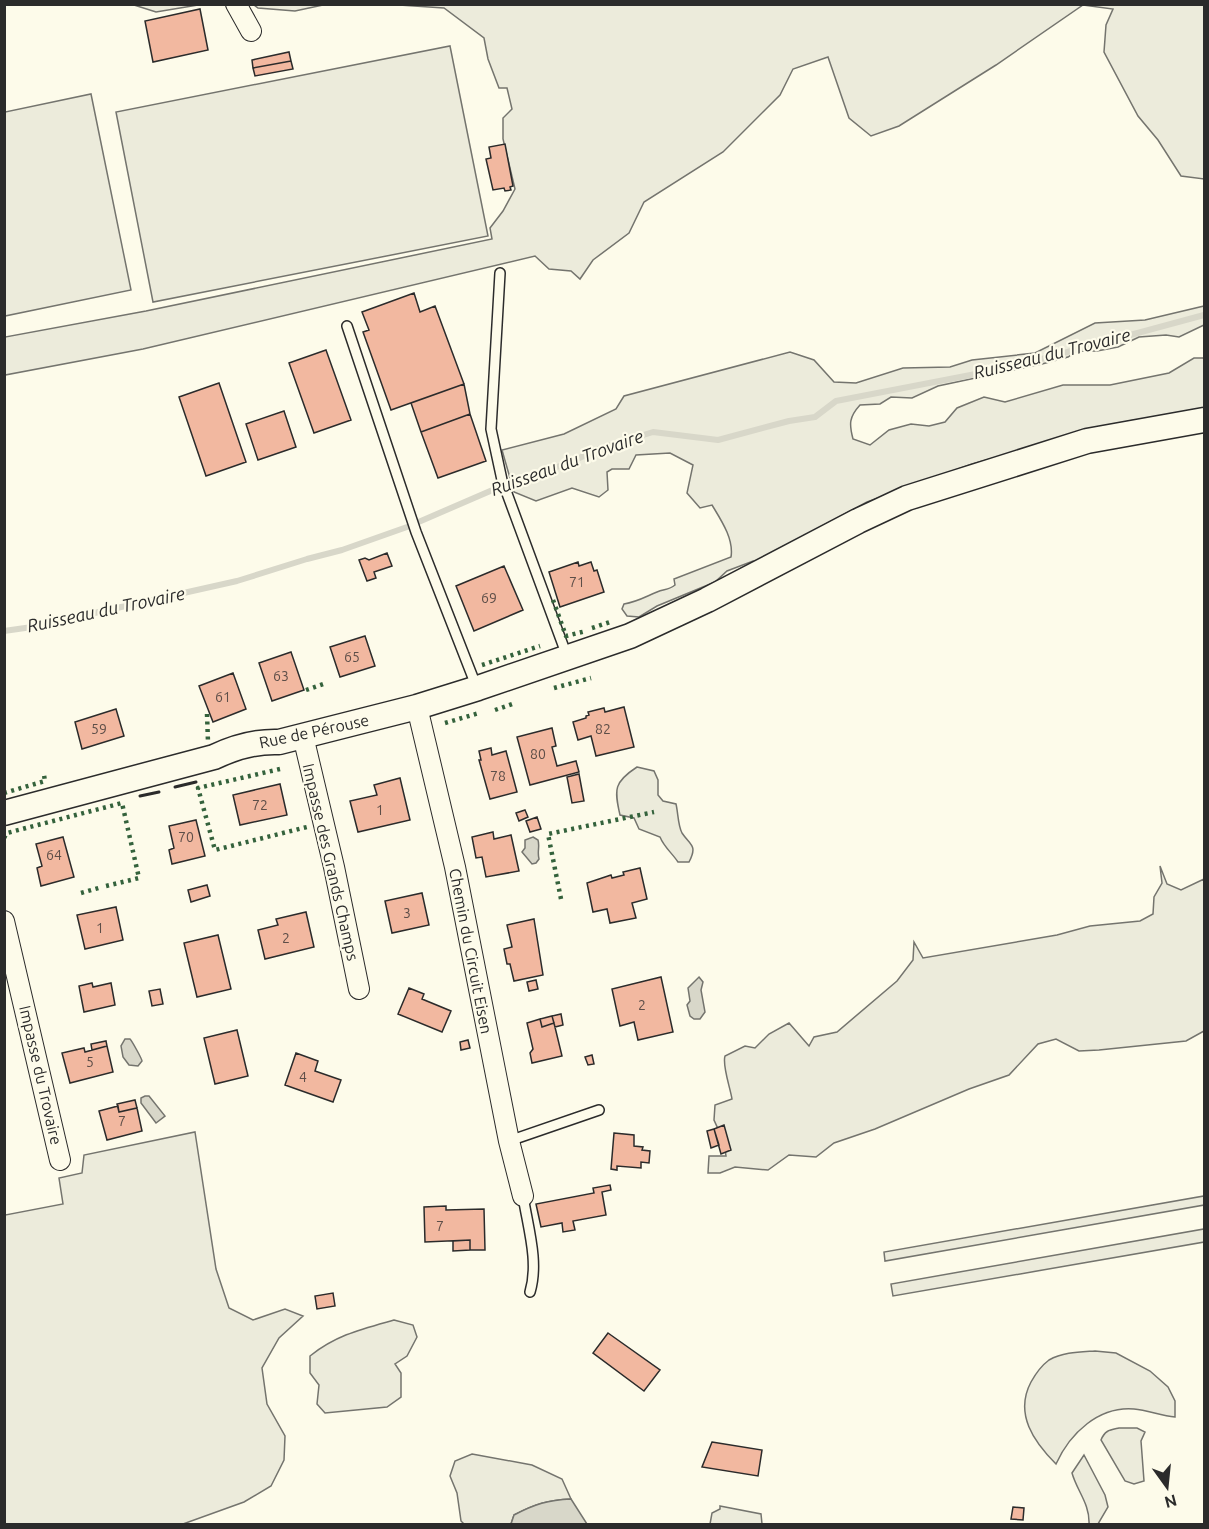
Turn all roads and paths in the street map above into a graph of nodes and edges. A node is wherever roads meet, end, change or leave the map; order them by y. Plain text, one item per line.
1 (236, 4) edge
2 (251, 31) dead end
3 (500, 273) dead end
4 (347, 326) dead end
5 (1204, 420) edge
6 (568, 658) junction
7 (477, 688) junction
8 (417, 707) junction
9 (303, 736) junction
10 (4, 813) edge
11 (4, 921) edge
12 (359, 989) dead end
13 (599, 1110) dead end
14 (509, 1141) junction
15 (60, 1160) dead end
16 (523, 1196) joint
17 (530, 1293) dead end

1 - 2 street
3 - 6 lane
4 - 7 lane
5 - 6 street, Rue de Pérouse
6 - 7 street, Rue de Pérouse
7 - 8 street, Rue de Pérouse
8 - 9 street, Rue de Pérouse
8 - 14 street, Chemin du Circuit Eisen
9 - 10 street, Rue de Pérouse
9 - 12 street, Impasse des Grands Champs
11 - 15 street, Impasse du Trovaire
13 - 14 lane
14 - 16 street, Chemin du Circuit Eisen
16 - 17 lane

